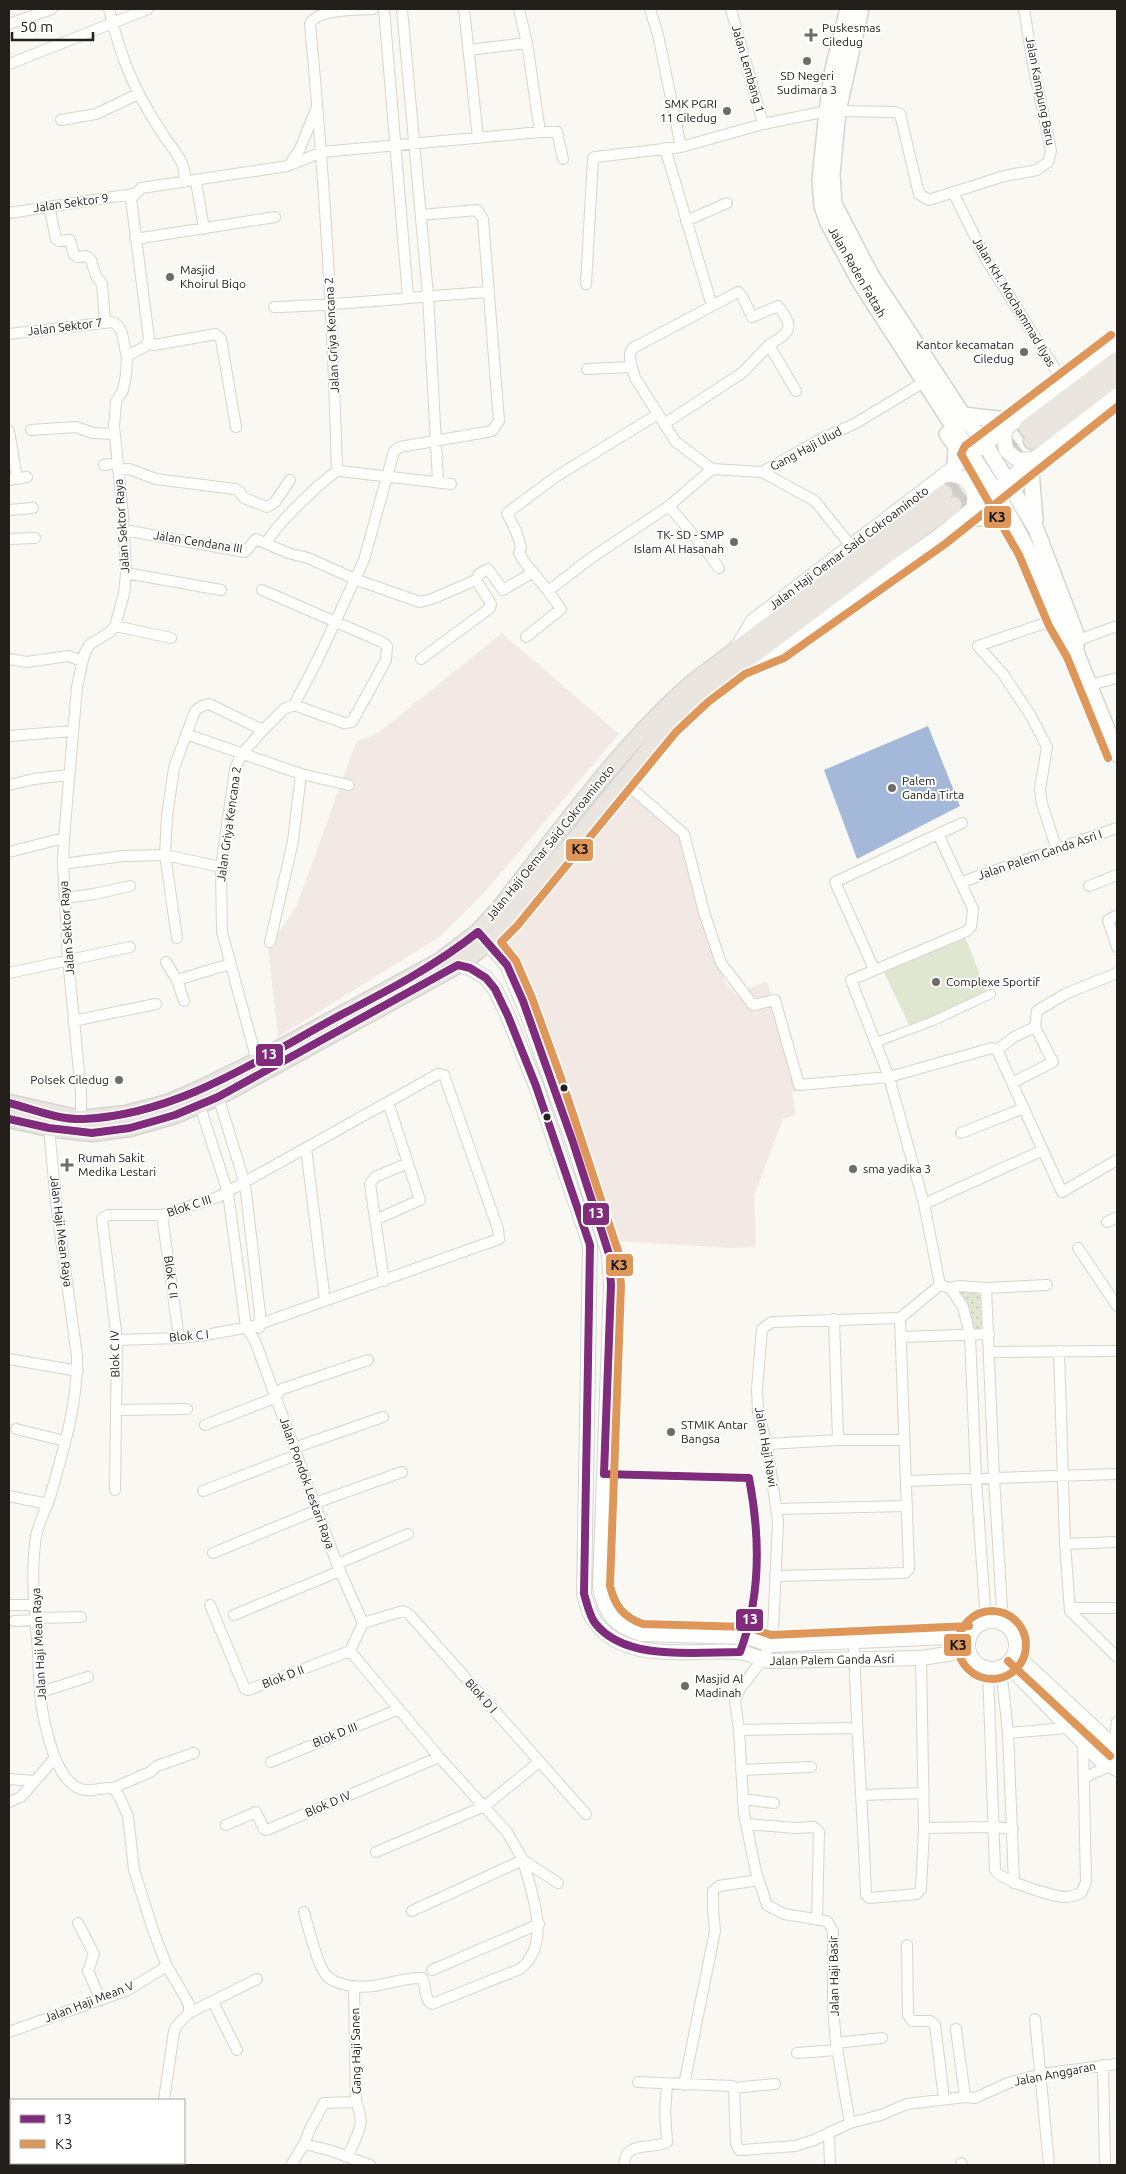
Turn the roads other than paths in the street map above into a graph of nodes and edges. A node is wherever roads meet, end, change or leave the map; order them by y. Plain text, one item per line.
1 (52, 9) edge
2 (109, 9) edge
3 (148, 9) edge
4 (373, 9) edge
5 (384, 9) edge
6 (402, 9) edge
7 (464, 9) edge
8 (519, 9) edge
9 (650, 9) edge
10 (731, 9) edge
11 (848, 9) edge
12 (861, 9) edge
13 (1024, 9) edge
14 (323, 11) edge
15 (112, 22) junction
16 (9, 24) edge
17 (527, 43) junction
18 (469, 50) junction
19 (9, 64) edge
20 (138, 94) junction
21 (318, 106) junction
22 (833, 111) junction
23 (61, 120) dead end
24 (763, 124) junction
25 (540, 132) junction
26 (478, 138) junction
27 (415, 144) junction
28 (395, 146) junction
29 (681, 147) junction
30 (665, 148) junction
31 (322, 152) junction
32 (563, 159) dead end
33 (288, 166) junction
34 (184, 181) junction
35 (196, 181) junction
36 (953, 192) junction
37 (133, 194) junction
38 (727, 203) dead end
39 (49, 206) junction
40 (9, 213) edge
41 (421, 215) junction
42 (275, 217) dead end
43 (686, 221) junction
44 (204, 228) junction
45 (135, 239) junction
46 (866, 279) junction
47 (586, 284) dead end
48 (489, 292) junction
49 (428, 295) junction
50 (408, 297) junction
51 (332, 305) junction
52 (712, 305) junction
53 (274, 307) dead end
54 (105, 322) junction
55 (9, 334) edge
56 (149, 343) junction
57 (1117, 343) edge
58 (769, 345) junction
59 (127, 356) junction
60 (1117, 360) edge
61 (632, 367) junction
62 (587, 369) dead end
63 (1117, 377) edge
64 (924, 382) junction
65 (1064, 383) junction
66 (796, 391) dead end
67 (1117, 395) edge
68 (936, 401) junction
69 (658, 414) junction
70 (963, 415) junction
71 (664, 424) junction
72 (236, 427) dead end
73 (1020, 429) junction
74 (31, 430) dead end
75 (9, 431) edge
76 (115, 434) junction
77 (437, 440) junction
78 (985, 444) junction
79 (971, 454) junction
80 (1034, 459) junction
81 (104, 465) dead end
82 (118, 467) junction
83 (338, 469) junction
84 (712, 470) junction
85 (950, 471) junction
86 (762, 472) junction
87 (386, 476) junction
88 (17, 479) edge
89 (290, 480) dead end
90 (1008, 480) junction
91 (438, 482) junction
92 (451, 484) dead end
93 (995, 491) junction
94 (949, 499) tunnel mouth
95 (669, 506) junction
96 (33, 508) dead end
97 (9, 510) edge
98 (967, 515) junction
99 (1014, 526) junction
100 (1036, 529) junction
101 (124, 530) junction
102 (9, 538) edge
103 (35, 538) dead end
104 (266, 543) junction
105 (851, 546) junction
106 (719, 568) dead end
107 (126, 573) junction
108 (532, 573) junction
109 (357, 580) junction
110 (476, 580) junction
111 (221, 590) dead end
112 (262, 590) dead end
113 (548, 591) junction
114 (1058, 619) junction
115 (335, 623) junction
116 (116, 626) junction
117 (1117, 626) edge
118 (526, 637) dead end
119 (171, 638) dead end
120 (1076, 646) junction
121 (738, 657) junction
122 (9, 659) edge
123 (421, 660) dead end
124 (82, 662) junction
125 (1117, 678) edge
126 (1090, 685) junction
127 (294, 705) junction
128 (263, 730) junction
129 (73, 731) junction
130 (186, 734) junction
131 (9, 736) edge
132 (242, 754) junction
133 (1117, 754) edge
134 (301, 774) junction
135 (68, 775) junction
136 (622, 780) junction
137 (9, 785) edge
138 (349, 785) dead end
139 (962, 823) dead end
140 (1117, 828) edge
141 (938, 834) junction
142 (64, 838) junction
143 (1057, 850) junction
144 (9, 852) edge
145 (165, 855) junction
146 (63, 864) junction
147 (221, 867) junction
148 (1117, 874) edge
149 (962, 882) junction
150 (130, 886) dead end
151 (1089, 886) dead end
152 (65, 898) junction
153 (1117, 915) edge
154 (482, 937) junction
155 (177, 938) dead end
156 (270, 942) dead end
157 (130, 947) dead end
158 (1117, 947) edge
159 (68, 959) junction
160 (166, 962) dead end
161 (230, 964) junction
162 (458, 965) junction
163 (874, 969) junction
164 (1117, 972) edge
165 (9, 973) edge
166 (177, 980) junction
167 (991, 994) dead end
168 (184, 1001) dead end
169 (156, 1004) dead end
170 (73, 1021) junction
171 (1035, 1028) junction
172 (880, 1041) dead end
173 (997, 1050) junction
174 (257, 1061) junction
175 (889, 1077) junction
176 (552, 1081) junction
177 (1012, 1083) junction
178 (536, 1086) junction
179 (216, 1089) junction
180 (197, 1099) junction
181 (388, 1102) junction
182 (9, 1103) edge
183 (1024, 1108) junction
184 (9, 1119) edge
185 (81, 1119) junction
186 (49, 1128) junction
187 (961, 1133) dead end
188 (306, 1148) junction
189 (1043, 1150) junction
190 (1117, 1160) edge
191 (408, 1163) junction
192 (245, 1184) junction
193 (228, 1193) junction
194 (924, 1204) junction
195 (162, 1215) junction
196 (1117, 1217) edge
197 (102, 1219) joint
198 (375, 1220) junction
199 (1107, 1222) dead end
200 (1078, 1248) dead end
201 (384, 1281) junction
202 (1047, 1285) dead end
203 (945, 1286) junction
204 (986, 1288) junction
205 (325, 1301) junction
206 (1117, 1306) edge
207 (900, 1318) junction
208 (834, 1319) junction
209 (260, 1323) junction
210 (246, 1327) junction
211 (989, 1334) junction
212 (970, 1335) junction
213 (901, 1337) junction
214 (180, 1338) junction
215 (116, 1340) junction
216 (255, 1341) junction
217 (1117, 1351) edge
218 (990, 1352) junction
219 (1059, 1352) junction
220 (9, 1359) edge
221 (368, 1360) dead end
222 (78, 1371) junction
223 (275, 1394) junction
224 (187, 1409) dead end
225 (116, 1410) junction
226 (383, 1417) dead end
227 (205, 1425) dead end
228 (16, 1430) dead end
229 (838, 1440) junction
230 (904, 1440) junction
231 (65, 1441) junction
232 (767, 1444) junction
233 (295, 1451) junction
234 (402, 1472) dead end
235 (1117, 1474) edge
236 (1063, 1476) junction
237 (994, 1478) junction
238 (976, 1479) junction
239 (906, 1481) junction
240 (115, 1490) dead end
241 (202, 1492) dead end
242 (9, 1496) edge
243 (48, 1504) junction
244 (907, 1506) junction
245 (316, 1507) junction
246 (776, 1509) junction
247 (408, 1534) dead end
248 (1117, 1542) edge
249 (1065, 1544) junction
250 (214, 1553) dead end
251 (338, 1567) junction
252 (775, 1576) junction
253 (9, 1605) edge
254 (35, 1605) junction
255 (210, 1605) dead end
256 (1070, 1608) junction
257 (1117, 1608) edge
258 (234, 1615) dead end
259 (81, 1618) dead end
260 (36, 1619) junction
261 (14, 1621) dead end
262 (993, 1622) junction
263 (363, 1623) junction
264 (747, 1636) junction
265 (969, 1636) junction
266 (854, 1642) junction
267 (770, 1645) junction
268 (350, 1651) junction
269 (968, 1651) junction
270 (740, 1652) junction
271 (1117, 1657) edge
272 (921, 1658) junction
273 (762, 1660) junction
274 (855, 1660) junction
275 (1003, 1664) junction
276 (88, 1677) dead end
277 (41, 1692) junction
278 (399, 1709) junction
279 (1117, 1722) edge
280 (856, 1728) junction
281 (1068, 1728) junction
282 (739, 1730) junction
283 (1008, 1733) junction
284 (1083, 1743) junction
285 (1115, 1748) edge
286 (194, 1753) dead end
287 (439, 1757) junction
288 (55, 1758) junction
289 (271, 1762) dead end
290 (539, 1762) junction
291 (811, 1767) dead end
292 (1114, 1767) edge
293 (741, 1770) junction
294 (1084, 1778) junction
295 (9, 1779) edge
296 (35, 1781) junction
297 (113, 1788) junction
298 (924, 1793) junction
299 (862, 1795) junction
300 (743, 1798) junction
301 (9, 1802) edge
302 (774, 1803) dead end
303 (485, 1806) junction
304 (586, 1814) dead end
305 (746, 1824) junction
306 (226, 1825) dead end
307 (994, 1827) junction
308 (924, 1828) junction
309 (1013, 1829) junction
310 (376, 1852) dead end
311 (523, 1860) junction
312 (759, 1880) junction
313 (558, 1883) dead end
314 (1014, 1883) junction
315 (412, 1911) dead end
316 (304, 1912) dead end
317 (818, 1920) junction
318 (78, 1923) dead end
319 (539, 1924) junction
320 (907, 1944) dead end
321 (167, 1966) junction
322 (432, 1970) dead end
323 (257, 1979) dead end
324 (354, 1986) junction
325 (101, 2000) junction
326 (213, 2002) junction
327 (189, 2013) junction
328 (1035, 2019) dead end
329 (956, 2029) dead end
330 (9, 2032) edge
331 (882, 2038) dead end
332 (837, 2046) junction
333 (238, 2050) dead end
334 (797, 2053) dead end
335 (1117, 2064) edge
336 (1103, 2065) junction
337 (1040, 2074) junction
338 (638, 2082) dead end
339 (775, 2084) dead end
340 (667, 2085) junction
341 (684, 2085) junction
342 (734, 2088) junction
343 (965, 2097) junction
344 (164, 2099) edge
345 (944, 2099) junction
346 (356, 2102) junction
347 (850, 2123) junction
348 (829, 2134) junction
349 (304, 2144) junction
350 (348, 2156) junction
351 (291, 2165) edge
352 (370, 2165) edge
353 (624, 2165) edge
354 (830, 2165) edge
355 (1049, 2165) edge
356 (1105, 2165) edge

1 - 16 street
2 - 15 street
3 - 15 street
4 - 14 street, Jalan Griya Kencana 2
5 - 28 street
6 - 27 street
7 - 18 street
8 - 17 street
9 - 29 street
10 - 24 street, Jalan Lembang 1
11 - 22 main road, Jalan Raden Fattah
12 - 22 main road, Jalan Raden Fattah
13 - 36 street, Jalan Kampung Baru
14 - 21 street, Jalan Griya Kencana 2
15 - 19 street
15 - 20 street
17 - 18 street
17 - 25 street
18 - 26 street
20 - 23 street
20 - 34 street
21 - 31 street, Jalan Griya Kencana 2
21 - 33 street, Jalan Griya Kencana 2
22 - 24 street, Jalan Lembang 1
22 - 36 street, Jalan Lembang 1
22 - 46 main road, Jalan Raden Fattah
24 - 29 street
25 - 26 street
25 - 32 street
26 - 27 street
27 - 28 street
27 - 41 street
28 - 31 street
28 - 50 street
29 - 30 street
30 - 43 street
30 - 47 street
31 - 33 street
31 - 51 street, Jalan Griya Kencana 2
33 - 35 street
34 - 35 street
34 - 37 street
35 - 44 street
36 - 65 street, Jalan KH. Mochammad Ilyas
37 - 39 street, Jalan Sektor 9
37 - 45 street
38 - 43 street
39 - 40 street, Jalan Sektor 9
39 - 54 street
41 - 48 street, Jalan Griya Kencana 2
41 - 49 street
42 - 44 street
43 - 52 street
44 - 45 street
45 - 56 street
46 - 64 main road, Jalan Raden Fattah
46 - 70 main road, Jalan Raden Fattah
48 - 49 street
48 - 77 street, Jalan Griya Kencana 2
49 - 50 street
49 - 77 street
50 - 51 street
51 - 53 street
51 - 83 street, Jalan Griya Kencana 2
52 - 58 street
52 - 61 street
54 - 55 street, Jalan Sektor 7
54 - 59 street, Jalan Sektor 7
56 - 59 street
56 - 72 street
57 - 65 street, Jalan Haji Oemar Said Cokroaminoto
58 - 66 street
58 - 71 street
59 - 76 street, Jalan Sektor Raya
60 - 73 main road
61 - 62 street
61 - 69 street
63 - 73 main road
64 - 68 main road, Jalan Raden Fattah
64 - 86 street, Gang Haji Ulud
65 - 73 street, Jalan Haji Oemar Said Cokroaminoto
67 - 80 street, Jalan Haji Oemar Said Cokroaminoto
68 - 79 main road, Jalan Raden Fattah
68 - 85 main road
69 - 71 street
69 - 108 street
70 - 73 main road
70 - 78 main road, Jalan Raden Fattah
71 - 84 street
73 - 78 street, Jalan Haji Oemar Said Cokroaminoto
73 - 80 street
74 - 76 street
75 - 88 street
76 - 82 street, Jalan Sektor Raya
77 - 87 street, Jalan Griya Kencana 2
77 - 91 street
78 - 79 street, Jalan Haji Oemar Said Cokroaminoto
78 - 90 main road, Jalan Raden Fattah
79 - 85 street, Jalan Haji Oemar Said Cokroaminoto
79 - 93 main road, Jalan Raden Fattah
80 - 90 street, Jalan Haji Oemar Said Cokroaminoto
80 - 100 main road
81 - 82 street
82 - 89 street
82 - 101 street, Jalan Sektor Raya
83 - 87 street
83 - 104 street
84 - 86 street, Gang Haji Ulud
84 - 95 street
85 - 98 street
85 - 105 street, Jalan Haji Oemar Said Cokroaminoto
86 - 105 street
87 - 91 street
87 - 109 street, Jalan Griya Kencana 2
90 - 93 street, Jalan Haji Oemar Said Cokroaminoto
90 - 100 main road, Jalan Raden Fattah
91 - 92 street
93 - 98 street, Jalan Haji Oemar Said Cokroaminoto
93 - 99 main road, Jalan Raden Fattah
94 - 121 main road, Jalan Haji Oemar Said Cokroaminoto
95 - 106 street
95 - 113 street
96 - 97 street
98 - 99 main road
98 - 121 street, Jalan Haji Oemar Said Cokroaminoto
99 - 114 main road, Jalan Raden Fattah
100 - 120 main road
101 - 104 street, Jalan Cendana III
101 - 107 street, Jalan Sektor Raya
102 - 103 street
104 - 109 street
105 - 121 street, Jalan Haji Oemar Said Cokroaminoto
107 - 111 street
107 - 116 street, Jalan Sektor Raya
108 - 110 street
108 - 113 street
109 - 110 street
109 - 115 street, Jalan Griya Kencana 2
110 - 123 street
112 - 115 street
113 - 118 street
114 - 120 main road, Jalan Raden Fattah
114 - 143 street
115 - 127 street, Jalan Griya Kencana 2
115 - 127 street
116 - 119 street
116 - 124 street, Jalan Sektor Raya
117 - 120 street
120 - 126 main road
121 - 136 main road, Jalan Haji Oemar Said Cokroaminoto
121 - 154 main road, Jalan Haji Oemar Said Cokroaminoto
122 - 124 street
124 - 129 street, Jalan Sektor Raya
125 - 126 street
126 - 133 main road
127 - 128 street, Jalan Griya Kencana 2
128 - 130 street
128 - 132 street, Jalan Griya Kencana 2
129 - 131 street
129 - 135 street, Jalan Sektor Raya
130 - 132 street
130 - 145 street
132 - 134 street
132 - 147 street, Jalan Griya Kencana 2
134 - 138 street
134 - 156 street
135 - 137 street
135 - 142 street, Jalan Sektor Raya
136 - 154 main road, Jalan Haji Oemar Said Cokroaminoto
136 - 175 street
139 - 141 street
140 - 143 street, Jalan Palem Ganda Asri I
141 - 149 street
141 - 163 street
142 - 144 street
142 - 146 street, Jalan Sektor Raya
143 - 149 street, Jalan Palem Ganda Asri I
145 - 146 street
145 - 147 street
145 - 155 street
146 - 152 street, Jalan Sektor Raya
147 - 161 street, Jalan Griya Kencana 2
148 - 151 street
149 - 163 street
150 - 152 street
152 - 159 street, Jalan Sektor Raya
153 - 158 street
154 - 162 main road, Jalan Haji Oemar Said Cokroaminoto
154 - 174 main road, Jalan Haji Oemar Said Cokroaminoto
154 - 176 street, Jalan Palem Ganda Asri
157 - 159 street
159 - 165 street
159 - 170 street, Jalan Sektor Raya
160 - 166 street
161 - 166 street
161 - 174 street, Jalan Griya Kencana 2
162 - 178 street, Jalan Palem Ganda Asri
162 - 179 main road, Jalan Haji Oemar Said Cokroaminoto
163 - 175 street
164 - 171 street
166 - 168 street
167 - 172 street
169 - 170 street
170 - 185 street, Jalan Sektor Raya
171 - 173 street
171 - 177 street
173 - 175 street
173 - 177 street
174 - 179 main road, Jalan Haji Oemar Said Cokroaminoto
175 - 194 street
176 - 178 street
176 - 264 street, Jalan Palem Ganda Asri
177 - 183 street
178 - 270 street, Jalan Palem Ganda Asri
179 - 180 main road, Jalan Haji Oemar Said Cokroaminoto
179 - 192 street
180 - 185 main road, Jalan Haji Oemar Said Cokroaminoto
180 - 186 main road, Jalan Haji Oemar Said Cokroaminoto
180 - 193 street, Jalan Pondok Lestari Raya
181 - 188 street, Blok C III
181 - 191 street
181 - 201 street, Blok C I
182 - 185 main road, Jalan Haji Oemar Said Cokroaminoto
183 - 187 street
183 - 189 street
184 - 186 main road, Jalan Haji Oemar Said Cokroaminoto
186 - 222 street, Jalan Haji Mean Raya
188 - 192 street, Blok C III
188 - 205 street
189 - 190 street
189 - 194 street
191 - 198 street
191 - 198 street
192 - 193 street, Blok C III
192 - 209 street
193 - 195 street, Blok C III
193 - 210 street, Jalan Pondok Lestari Raya
194 - 203 street
195 - 197 street, Blok C III
195 - 214 street, Blok C II
196 - 199 street
197 - 215 street, Blok C IV
198 - 201 street
200 - 206 street
201 - 205 street, Blok C I
202 - 204 street
203 - 204 street
203 - 207 street
203 - 212 street
204 - 211 street
205 - 209 street, Blok C I
207 - 208 street, Jalan Haji Nawi
207 - 213 street
208 - 229 street
208 - 232 street, Jalan Haji Nawi
209 - 210 street, Blok C I
209 - 216 street
210 - 214 street, Blok C I
210 - 216 street, Jalan Pondok Lestari Raya
211 - 212 street
211 - 218 street
212 - 213 street
212 - 238 street
213 - 230 street
214 - 215 street, Blok C I
215 - 225 street, Blok C IV
216 - 223 street, Jalan Pondok Lestari Raya
217 - 219 street
218 - 219 street
218 - 237 street
219 - 236 street
220 - 222 street
221 - 223 street
222 - 231 street, Jalan Haji Mean Raya
223 - 227 street
223 - 233 street, Jalan Pondok Lestari Raya
224 - 225 street
225 - 240 street, Blok C IV
226 - 233 street
228 - 231 street
229 - 230 street
229 - 232 street
230 - 239 street
231 - 243 street, Jalan Haji Mean Raya
232 - 246 street, Jalan Haji Nawi
233 - 241 street
233 - 245 street, Jalan Pondok Lestari Raya
234 - 245 street
235 - 236 street
236 - 237 street
236 - 249 street
237 - 238 street
237 - 262 street
238 - 239 street
238 - 262 street
239 - 244 street
242 - 243 street
243 - 254 street, Jalan Haji Mean Raya
244 - 246 street
244 - 252 street
245 - 250 street
245 - 251 street, Jalan Pondok Lestari Raya
246 - 252 street, Jalan Haji Nawi
247 - 251 street
248 - 249 street
249 - 256 street
251 - 258 street
251 - 263 street, Jalan Pondok Lestari Raya
252 - 267 street, Jalan Haji Nawi
253 - 254 street
254 - 260 street, Jalan Haji Mean Raya
255 - 268 street, Blok D II
256 - 257 street
256 - 271 street
259 - 260 street
260 - 261 street
260 - 277 street, Jalan Haji Mean Raya
262 - 265 street
262 - 275 street
263 - 268 street
263 - 290 street, Blok D I
264 - 267 street, Jalan Palem Ganda Asri
264 - 270 street
265 - 266 street, Jalan Palem Ganda Asri
265 - 269 street
266 - 267 street, Jalan Palem Ganda Asri
266 - 274 street
267 - 273 street, Jalan Haji Basir
268 - 278 street
269 - 272 street, Jalan Palem Ganda Asri
269 - 275 street
270 - 273 street, Jalan Palem Ganda Asri
272 - 274 street, Jalan Palem Ganda Asri
272 - 298 street
273 - 274 street, Jalan Palem Ganda Asri
273 - 282 street, Jalan Haji Basir
274 - 280 street
275 - 281 street
275 - 283 street
275 - 285 street
275 - 307 street
276 - 277 street
277 - 288 street, Jalan Haji Mean Raya
278 - 287 street
278 - 289 street, Blok D III
279 - 285 street
280 - 282 street
280 - 299 street
281 - 283 street
281 - 284 street
282 - 293 street, Jalan Haji Basir
283 - 309 street
284 - 292 street
284 - 294 street
285 - 292 street
286 - 297 street
287 - 303 street
287 - 306 street, Blok D IV
288 - 296 street
288 - 297 street, Jalan Haji Mean Raya
290 - 303 street
290 - 304 street, Blok D I
291 - 293 street
292 - 294 street
293 - 300 street, Jalan Haji Basir
294 - 314 street
295 - 296 street
296 - 301 street
297 - 321 street
298 - 299 street
298 - 308 street
299 - 308 street
300 - 302 street
300 - 305 street, Jalan Haji Basir
303 - 310 street
303 - 311 street
305 - 312 street, Jalan Haji Basir
305 - 317 street
307 - 308 street
307 - 309 street
307 - 314 street
309 - 314 street
311 - 313 street
311 - 315 street
311 - 319 street
312 - 317 street, Jalan Haji Basir
312 - 341 street
316 - 324 street
317 - 332 street, Jalan Haji Basir
318 - 325 street
319 - 322 street
319 - 324 street
320 - 345 street
321 - 325 street, Jalan Haji Mean V
321 - 327 street
323 - 326 street
324 - 346 street, Gang Haji Sanen
325 - 330 street, Jalan Haji Mean V
326 - 327 street
326 - 333 street
327 - 344 street
328 - 337 street
329 - 343 street
331 - 332 street
332 - 334 street
332 - 347 street, Jalan Haji Basir
335 - 336 street, Jalan Anggaran
336 - 337 street, Jalan Anggaran
336 - 356 street
337 - 343 street, Jalan Anggaran
337 - 355 street
338 - 340 street
339 - 342 street
340 - 341 street
340 - 353 street
341 - 342 street
342 - 348 street, Jalan Anggaran
343 - 345 street, Jalan Anggaran
345 - 347 street, Jalan Anggaran
346 - 349 street, Gang Haji Sanen
346 - 350 street
347 - 348 street, Jalan Anggaran
348 - 354 street
349 - 350 street
349 - 351 street, Gang Haji Sanen
350 - 352 street

